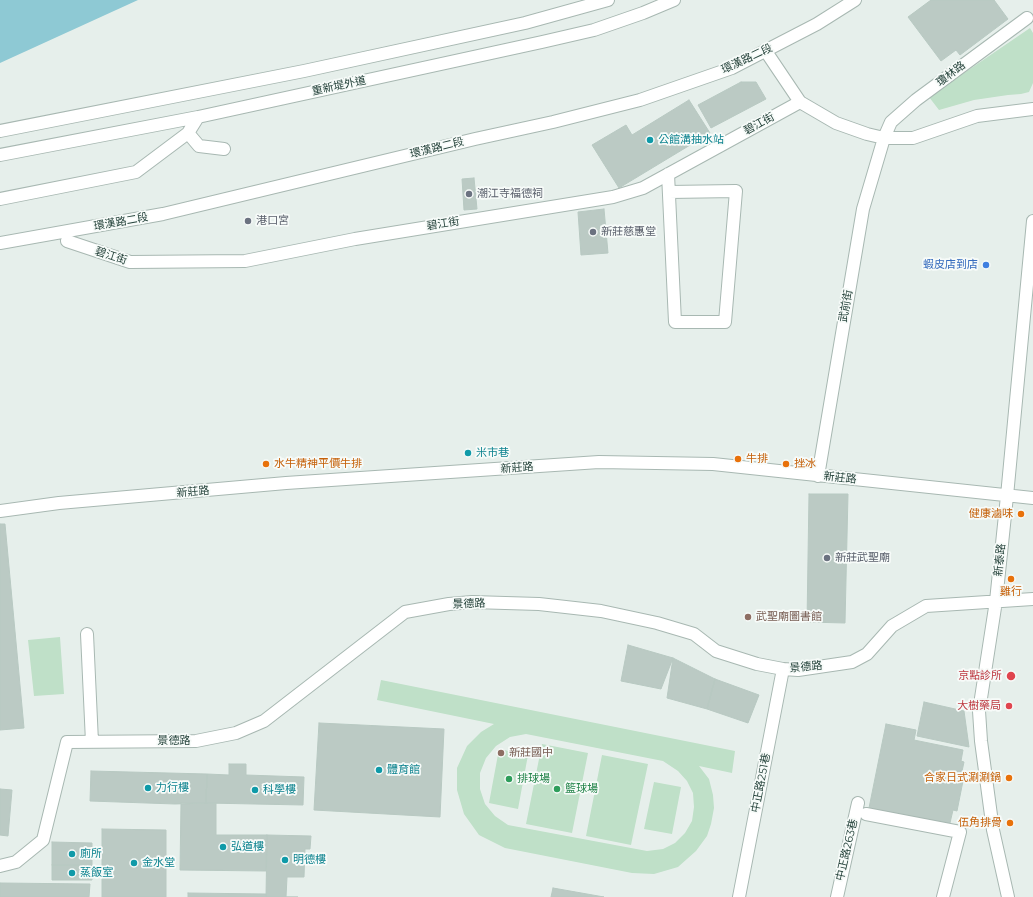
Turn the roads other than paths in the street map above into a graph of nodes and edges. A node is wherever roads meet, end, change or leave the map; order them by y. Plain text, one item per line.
1 (608, 0) edge
2 (674, 0) edge
3 (856, 0) edge
4 (1027, 18) dead end
5 (765, 50) junction
6 (800, 102) junction
7 (1033, 108) edge
8 (198, 117) junction
9 (0, 131) edge
10 (188, 133) junction
11 (884, 138) junction
12 (224, 149) dead end
13 (0, 155) edge
14 (668, 174) junction
15 (669, 192) junction
16 (0, 199) edge
17 (1033, 221) edge
18 (67, 241) dead end
19 (0, 243) edge
20 (818, 476) junction
21 (1007, 496) junction
22 (1033, 498) edge
23 (2, 511) edge
24 (1033, 599) edge
25 (996, 601) junction
26 (87, 634) dead end
27 (783, 669) junction
28 (92, 742) junction
29 (858, 803) dead end
30 (866, 814) dead end
31 (0, 866) edge
32 (739, 897) edge
33 (836, 897) edge
34 (943, 897) edge
35 (1008, 897) edge

1 - 9 street, 重新堤外道
2 - 8 street, 重新堤外道
3 - 5 street, 環漢路二段
4 - 11 street, 瓊林路
5 - 6 street
5 - 19 street, 環漢路二段
6 - 11 street
6 - 14 street, 碧江街
7 - 11 street
8 - 10 street
8 - 13 street, 重新堤外道
10 - 12 street
10 - 16 street
11 - 20 street, 武前街
14 - 15 street
14 - 18 street, 碧江街
15 - 15 street
17 - 21 street, 新泰路
20 - 21 street, 新莊路
20 - 23 street, 新莊路
21 - 22 street, 新莊路
21 - 25 street, 新泰路
24 - 25 street, 景德路
25 - 27 street, 景德路
25 - 35 street, 新泰路
26 - 28 street
27 - 28 street, 景德路
27 - 32 street, 中正路251巷
28 - 31 street, 景德路
29 - 33 street, 中正路263巷
30 - 34 street

